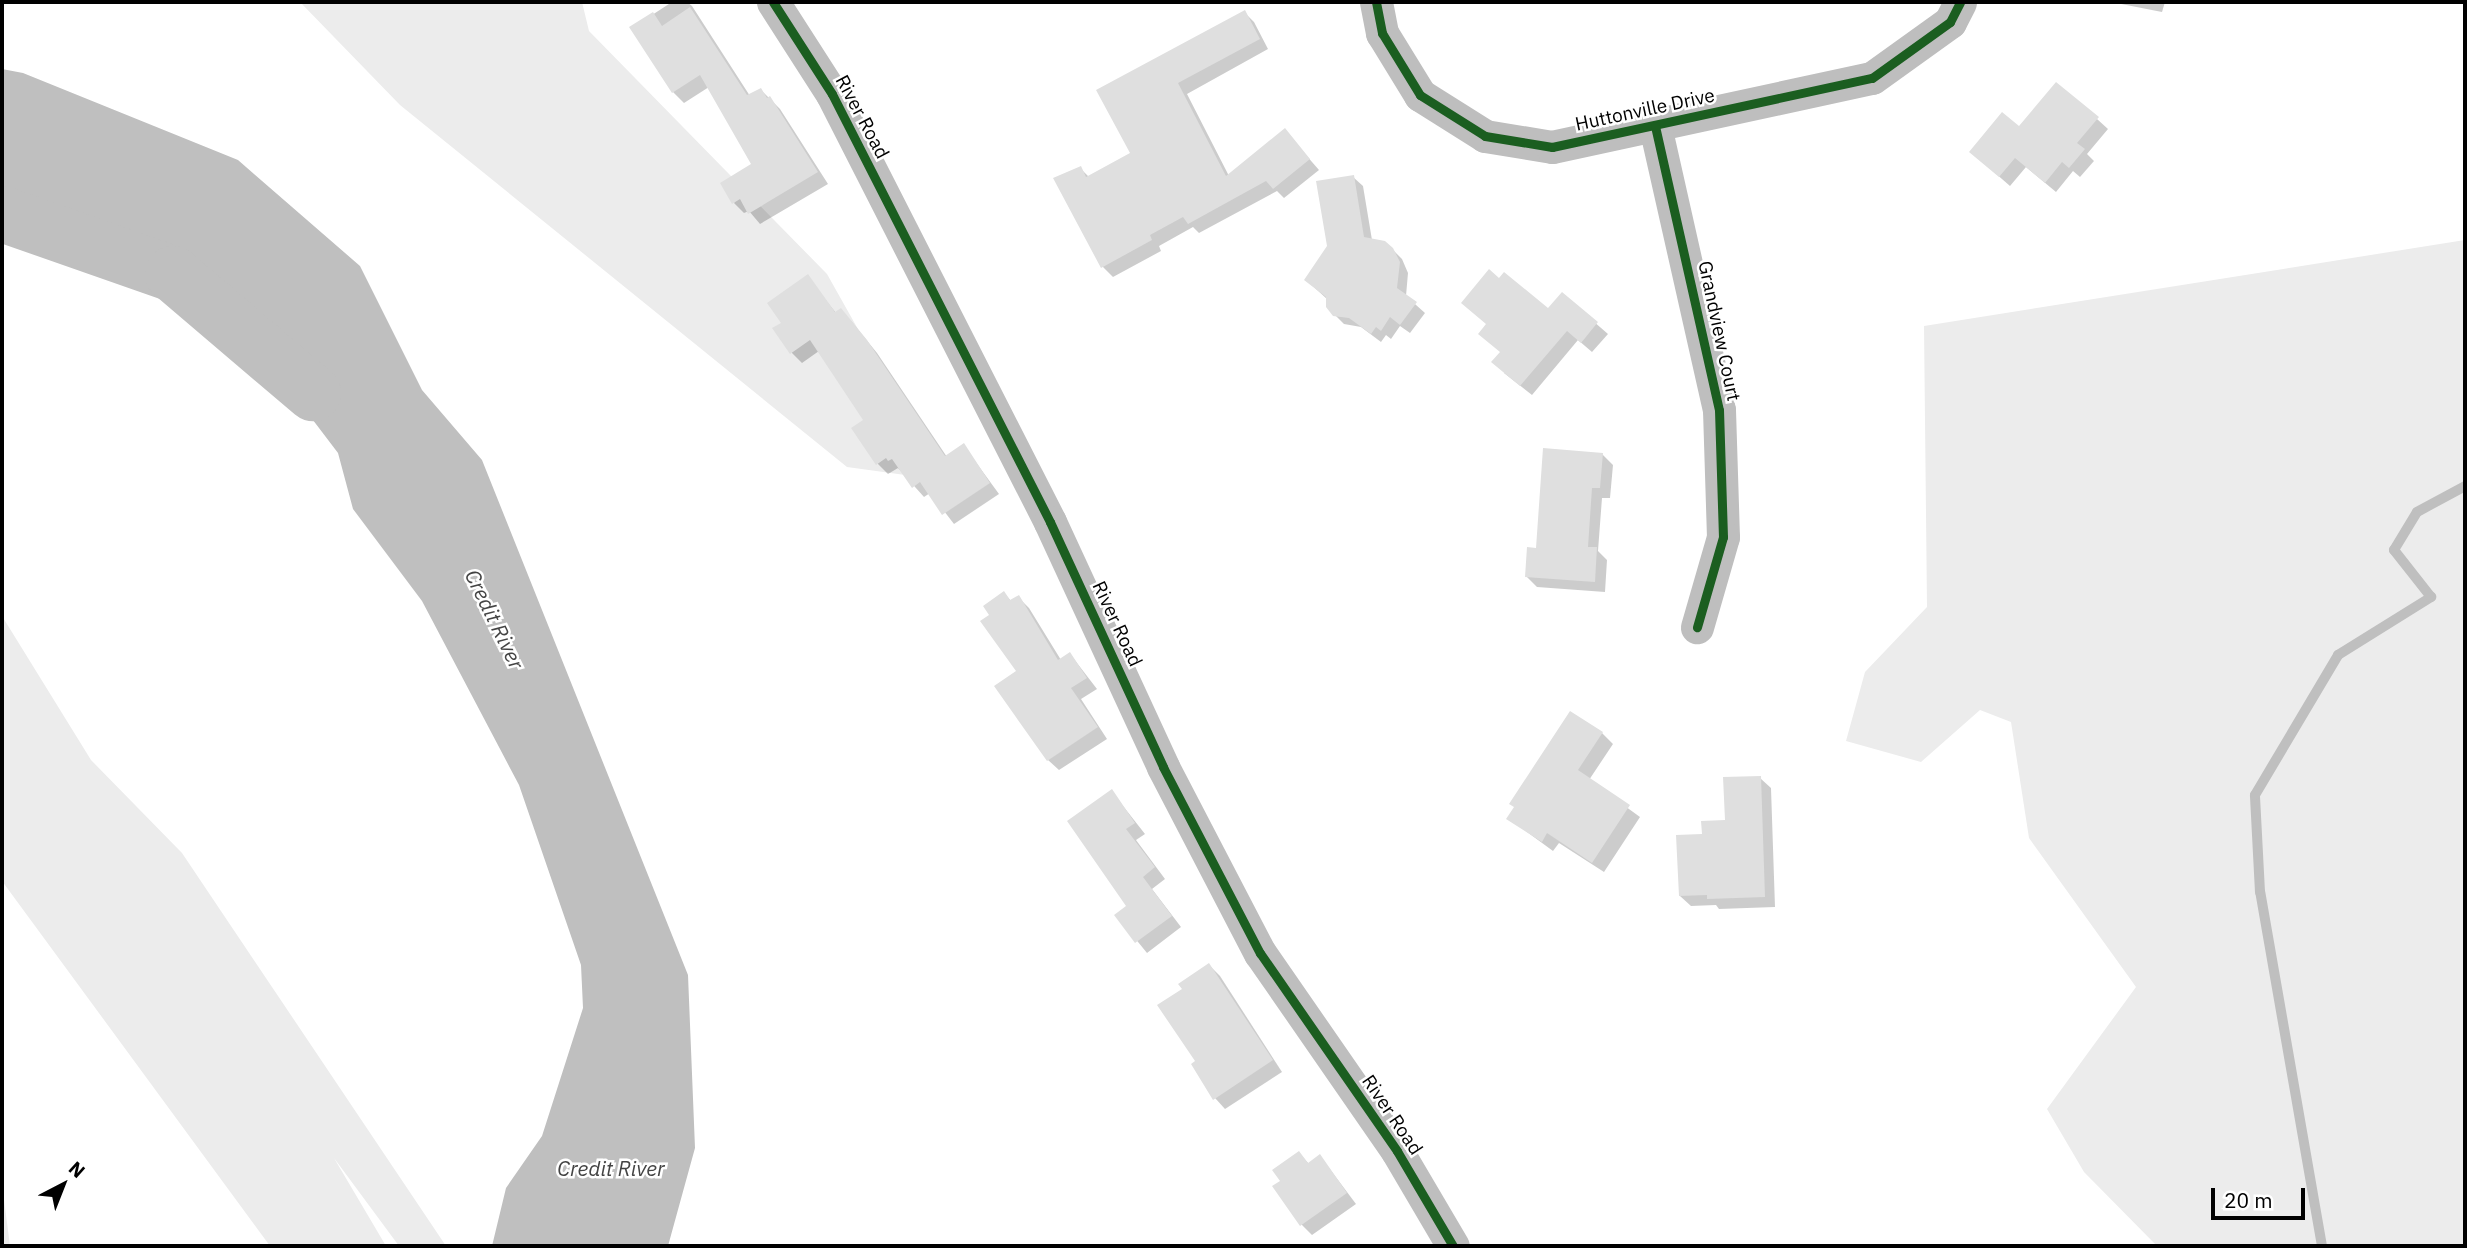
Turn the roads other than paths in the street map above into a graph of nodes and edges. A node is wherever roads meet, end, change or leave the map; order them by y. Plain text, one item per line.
1 (773, 2) edge
2 (1376, 2) edge
3 (1960, 2) edge
4 (1655, 126) junction
5 (1697, 627) dead end
6 (1453, 1246) edge

1 - 6 street, River Road
2 - 4 street, Huttonville Drive
3 - 4 street, Huttonville Drive
4 - 5 street, Grandview Court

